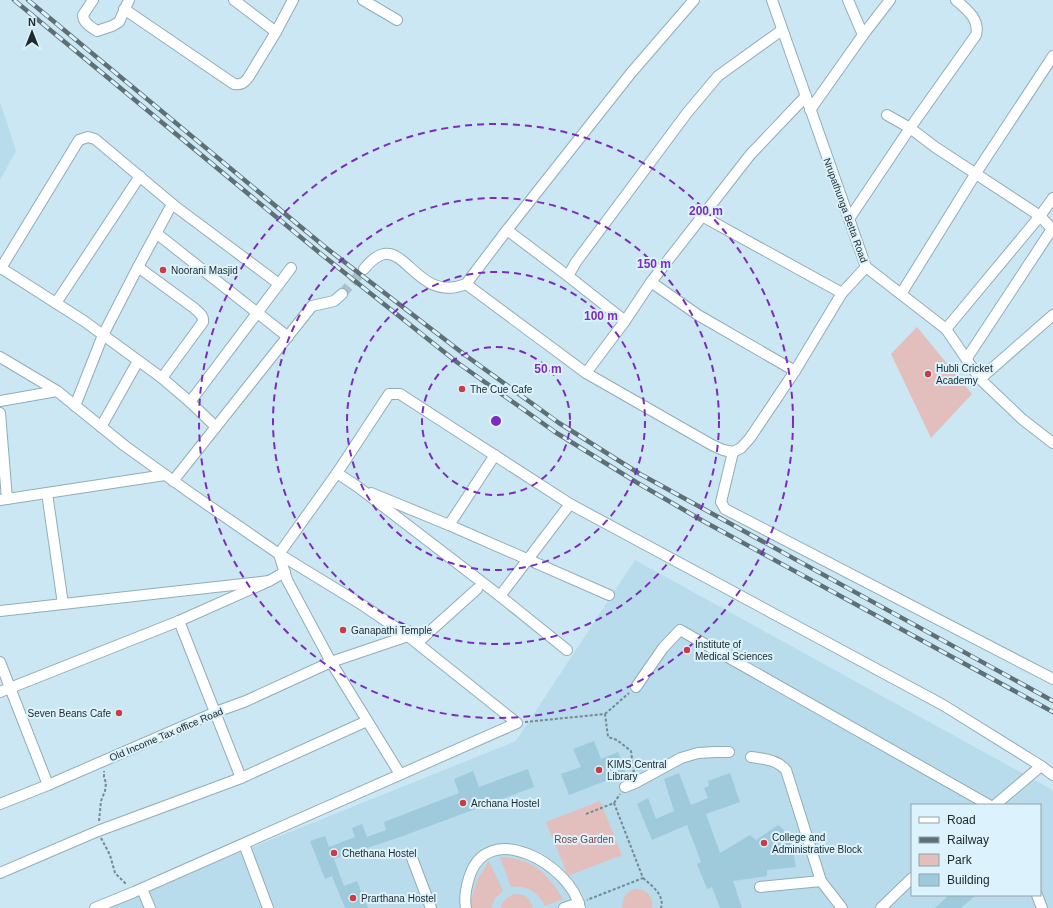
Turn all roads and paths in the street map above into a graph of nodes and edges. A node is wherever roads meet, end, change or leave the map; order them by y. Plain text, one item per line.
1 (93, 0) edge
2 (234, 0) edge
3 (293, 0) edge
4 (363, 0) edge
5 (694, 0) edge
6 (772, 0) edge
7 (848, 0) edge
8 (890, 0) edge
9 (956, 0) edge
10 (126, 5) edge
11 (397, 20) dead end
12 (782, 30) junction
13 (276, 32) junction
14 (863, 35) junction
15 (1053, 56) edge
16 (806, 96) junction
17 (810, 110) junction
18 (887, 115) dead end
19 (910, 128) junction
20 (976, 173) junction
21 (140, 176) junction
22 (1053, 198) edge
23 (172, 204) junction
24 (702, 216) junction
25 (1040, 216) junction
26 (849, 219) junction
27 (1053, 229) edge
28 (507, 230) junction
29 (156, 233) junction
30 (138, 267) junction
31 (866, 267) junction
32 (291, 268) dead end
33 (0, 269) edge
34 (364, 269) tunnel mouth
35 (568, 276) junction
36 (651, 282) junction
37 (279, 284) junction
38 (466, 284) junction
39 (842, 293) junction
40 (342, 294) tunnel mouth
41 (901, 294) junction
42 (56, 303) junction
43 (257, 313) junction
44 (1053, 315) edge
45 (625, 321) junction
46 (946, 329) junction
47 (103, 335) junction
48 (288, 337) junction
49 (0, 357) edge
50 (967, 358) junction
51 (138, 361) junction
52 (795, 371) junction
53 (586, 373) junction
54 (162, 378) junction
55 (980, 379) junction
56 (57, 391) junction
57 (0, 401) edge
58 (190, 402) junction
59 (75, 406) junction
60 (0, 413) edge
61 (101, 427) junction
62 (216, 427) junction
63 (1053, 443) edge
64 (733, 452) junction
65 (495, 455) junction
66 (337, 473) junction
67 (169, 478) junction
68 (358, 487) junction
69 (47, 493) junction
70 (3, 499) edge
71 (570, 504) junction
72 (449, 525) junction
73 (279, 554) junction
74 (528, 560) junction
75 (285, 572) junction
76 (269, 580) junction
77 (477, 589) dead end
78 (500, 596) junction
79 (609, 596) dead end
80 (63, 604) junction
81 (0, 611) edge
82 (179, 621) junction
83 (408, 636) junction
84 (417, 643) junction
85 (567, 650) dead end
86 (0, 662) edge
87 (331, 662) junction
88 (1053, 679) edge
89 (636, 687) joint
90 (11, 688) junction
91 (0, 692) edge
92 (216, 712) junction
93 (605, 714) junction
94 (366, 721) junction
95 (516, 723) junction
96 (729, 752) dead end
97 (751, 757) dead end
98 (1041, 766) junction
99 (400, 774) junction
100 (1053, 775) edge
101 (241, 778) junction
102 (635, 783) junction
103 (48, 785) junction
104 (625, 787) dead end
105 (0, 804) edge
106 (987, 804) edge
107 (996, 804) edge
108 (586, 814) dead end
109 (244, 844) junction
110 (412, 858) dead end
111 (0, 873) edge
112 (643, 878) junction
113 (911, 879) edge
114 (821, 881) junction
115 (760, 887) dead end
116 (142, 889) junction
117 (1037, 896) edge
118 (579, 905) edge
119 (95, 908) edge
120 (150, 908) edge
121 (268, 908) edge
122 (431, 908) edge
123 (466, 908) edge
124 (564, 908) edge
125 (661, 908) edge
126 (842, 908) edge
127 (881, 908) edge
128 (1042, 908) edge

1 - 10 street
2 - 13 street
3 - 13 street
4 - 11 street
5 - 28 street
6 - 12 street, Nrupathunga Betta Road
7 - 14 street
8 - 14 street
9 - 19 street
10 - 13 street
12 - 16 street, Nrupathunga Betta Road
12 - 35 street
14 - 17 street
15 - 20 street
16 - 17 street, Nrupathunga Betta Road
16 - 24 street
17 - 26 street, Nrupathunga Betta Road
18 - 19 street
19 - 20 street
19 - 26 street
20 - 25 street
20 - 41 street
21 - 23 street
21 - 33 street
21 - 42 street
22 - 25 street
23 - 29 street
23 - 37 street
24 - 36 street
24 - 39 street
25 - 27 street
25 - 46 street
26 - 31 street, Nrupathunga Betta Road
27 - 50 street
28 - 35 street
28 - 38 street
29 - 30 street
29 - 43 street
30 - 47 street
30 - 54 street
31 - 39 street
31 - 41 street, Nrupathunga Betta Road
32 - 37 street
33 - 42 street
34 - 38 street
35 - 45 street
36 - 45 street
36 - 52 street
37 - 43 street
38 - 53 street
39 - 52 street
40 - 48 street
41 - 46 street, Nrupathunga Betta Road
42 - 47 street
43 - 48 street
43 - 58 street
44 - 55 street
45 - 53 street
46 - 50 street, Nrupathunga Betta Road
47 - 51 street
47 - 59 street
48 - 62 street
49 - 56 street
50 - 55 street, Nrupathunga Betta Road
51 - 54 street
51 - 61 street
52 - 64 street
53 - 64 street
54 - 58 street
55 - 63 street, Nrupathunga Betta Road
56 - 57 street
56 - 59 street
58 - 62 street
59 - 61 street
60 - 70 street
61 - 67 street
62 - 67 street
64 - 88 street
65 - 66 street
65 - 71 street
65 - 72 street
66 - 68 street
66 - 73 street
67 - 69 street
67 - 73 street
68 - 72 street
68 - 78 street
69 - 70 street
69 - 80 street
71 - 74 street
71 - 98 street
72 - 74 street
73 - 75 street
73 - 83 street
74 - 78 street
74 - 79 street
75 - 76 street
75 - 87 street
76 - 80 street
76 - 82 street
77 - 84 street
78 - 85 street
80 - 81 street
82 - 90 street
82 - 92 street
83 - 84 street
83 - 87 street, Old Income Tax office Road
84 - 95 street
86 - 90 street
87 - 92 street, Old Income Tax office Road
87 - 94 street
89 - 93 path
89 - 106 street
90 - 91 street
90 - 103 street
92 - 101 street
92 - 103 street, Old Income Tax office Road
93 - 95 path
93 - 102 path
94 - 99 street
94 - 101 street
95 - 99 street
96 - 102 street
97 - 114 street
98 - 100 street
98 - 107 street
99 - 109 street
101 - 111 street
102 - 104 street
103 - 105 street, Old Income Tax office Road
108 - 112 path
109 - 116 street
109 - 121 street
110 - 122 street
112 - 118 path
112 - 125 path
113 - 127 street
114 - 115 street
114 - 126 street
116 - 119 street
116 - 120 street
117 - 128 street
118 - 123 street
118 - 124 street

